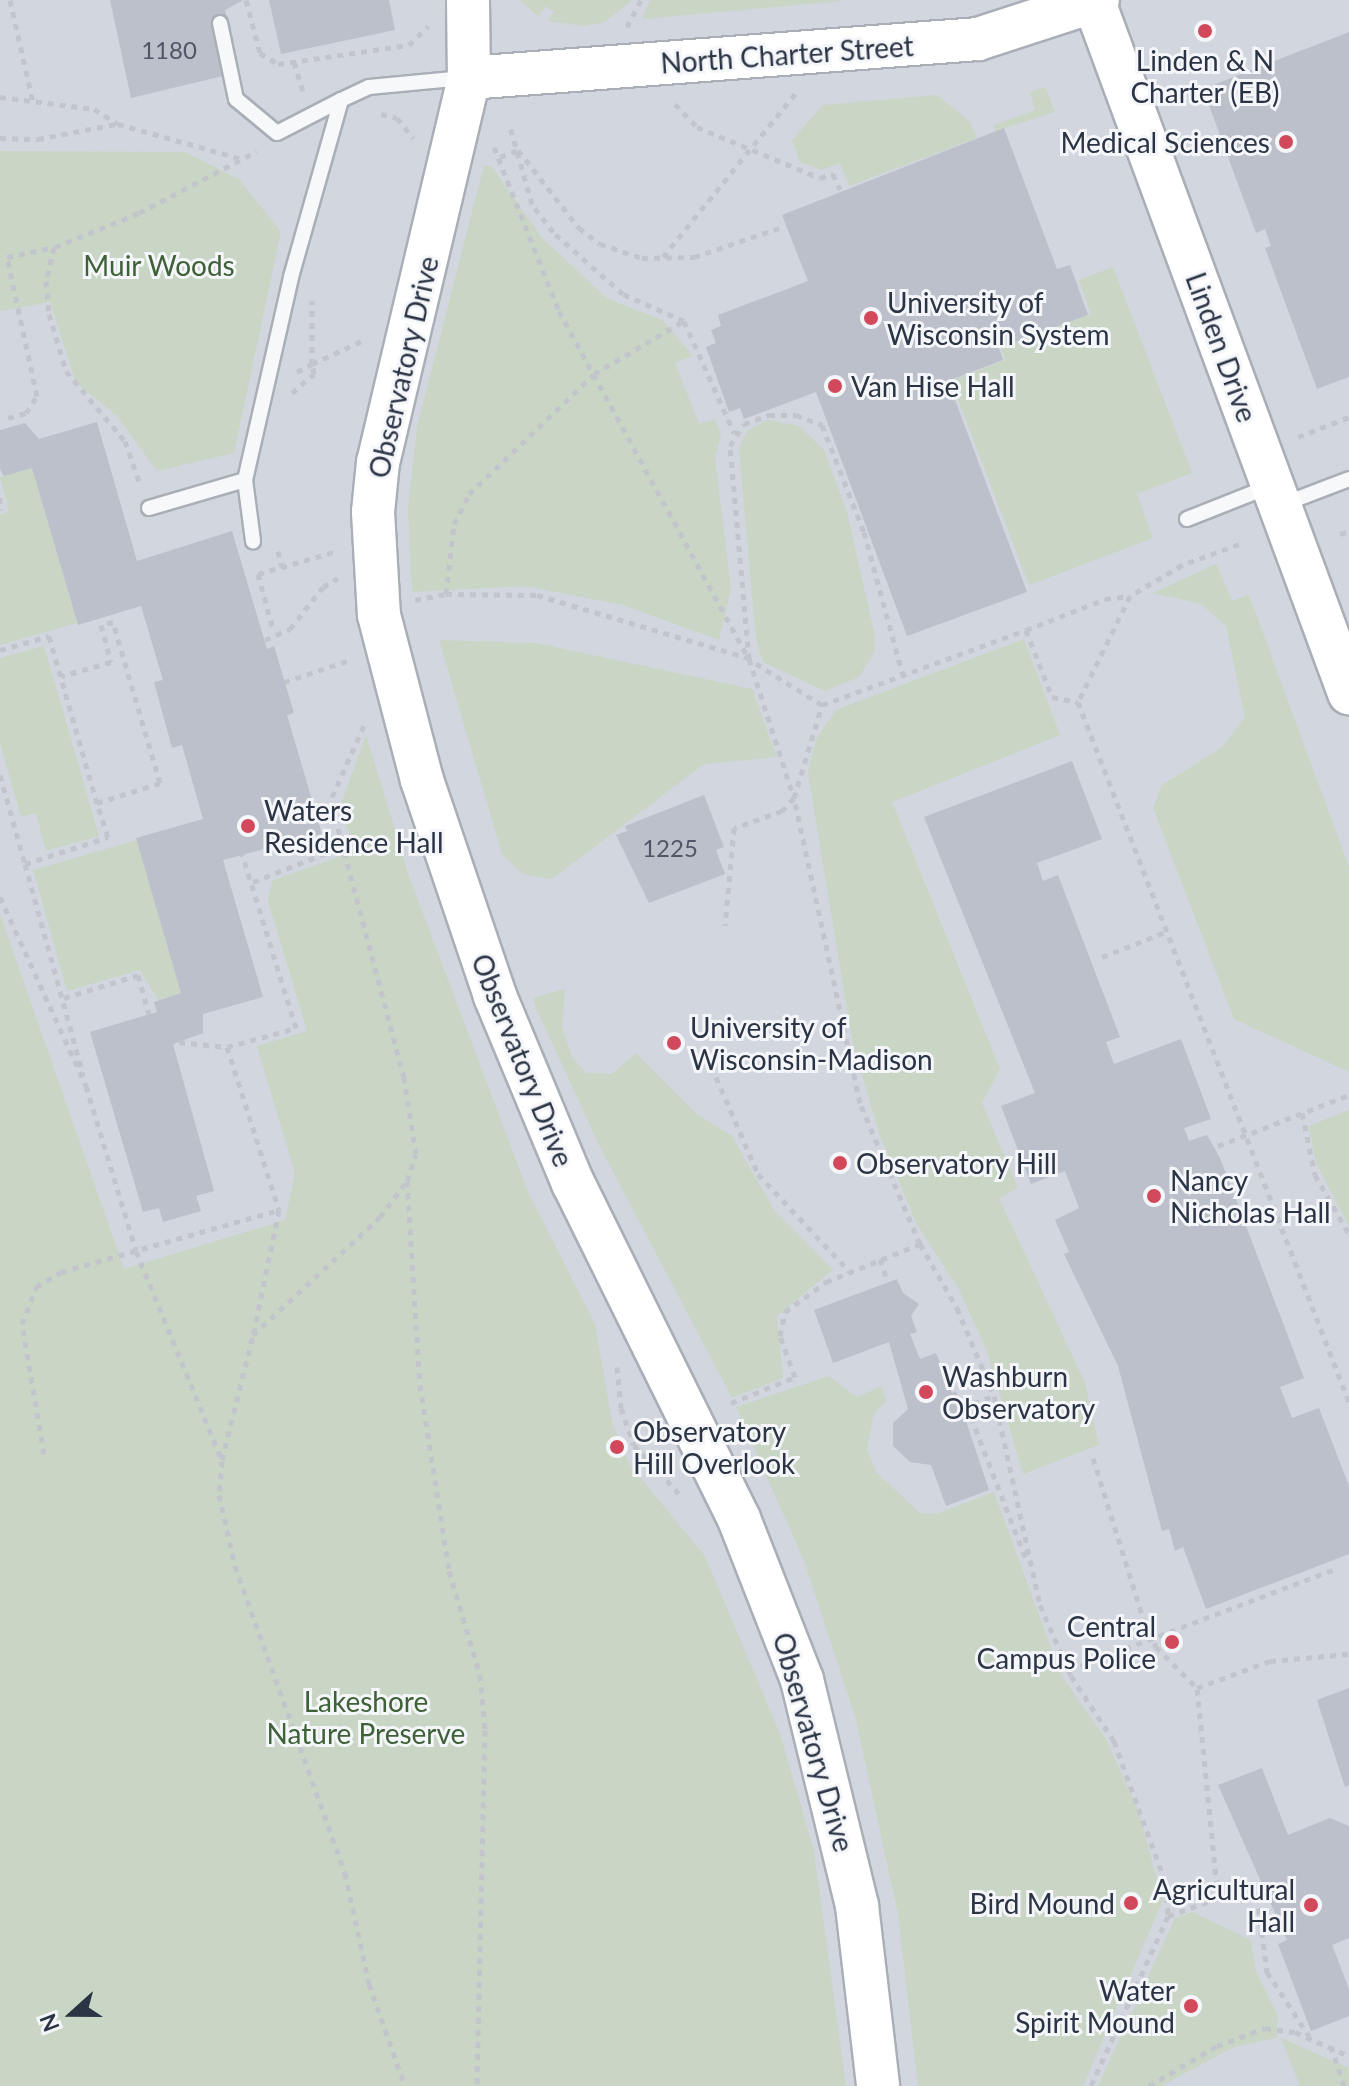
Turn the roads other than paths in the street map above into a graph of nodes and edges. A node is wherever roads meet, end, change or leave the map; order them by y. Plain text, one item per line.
1 (468, 0) edge
2 (1096, 1) edge
3 (220, 23) dead end
4 (469, 78) junction
5 (341, 100) junction
6 (1349, 479) edge
7 (245, 480) junction
8 (1276, 496) junction
9 (149, 508) road end
10 (1187, 519) dead end
11 (253, 541) dead end
12 (1349, 693) edge
13 (878, 2086) edge

1 - 4 street, Observatory Drive
2 - 4 street, North Charter Street
2 - 8 street, Linden Drive
3 - 5 lane
4 - 5 lane
4 - 13 street, Observatory Drive
5 - 7 lane
6 - 8 lane
7 - 9 lane
7 - 11 lane
8 - 10 lane
8 - 12 street, Linden Drive

